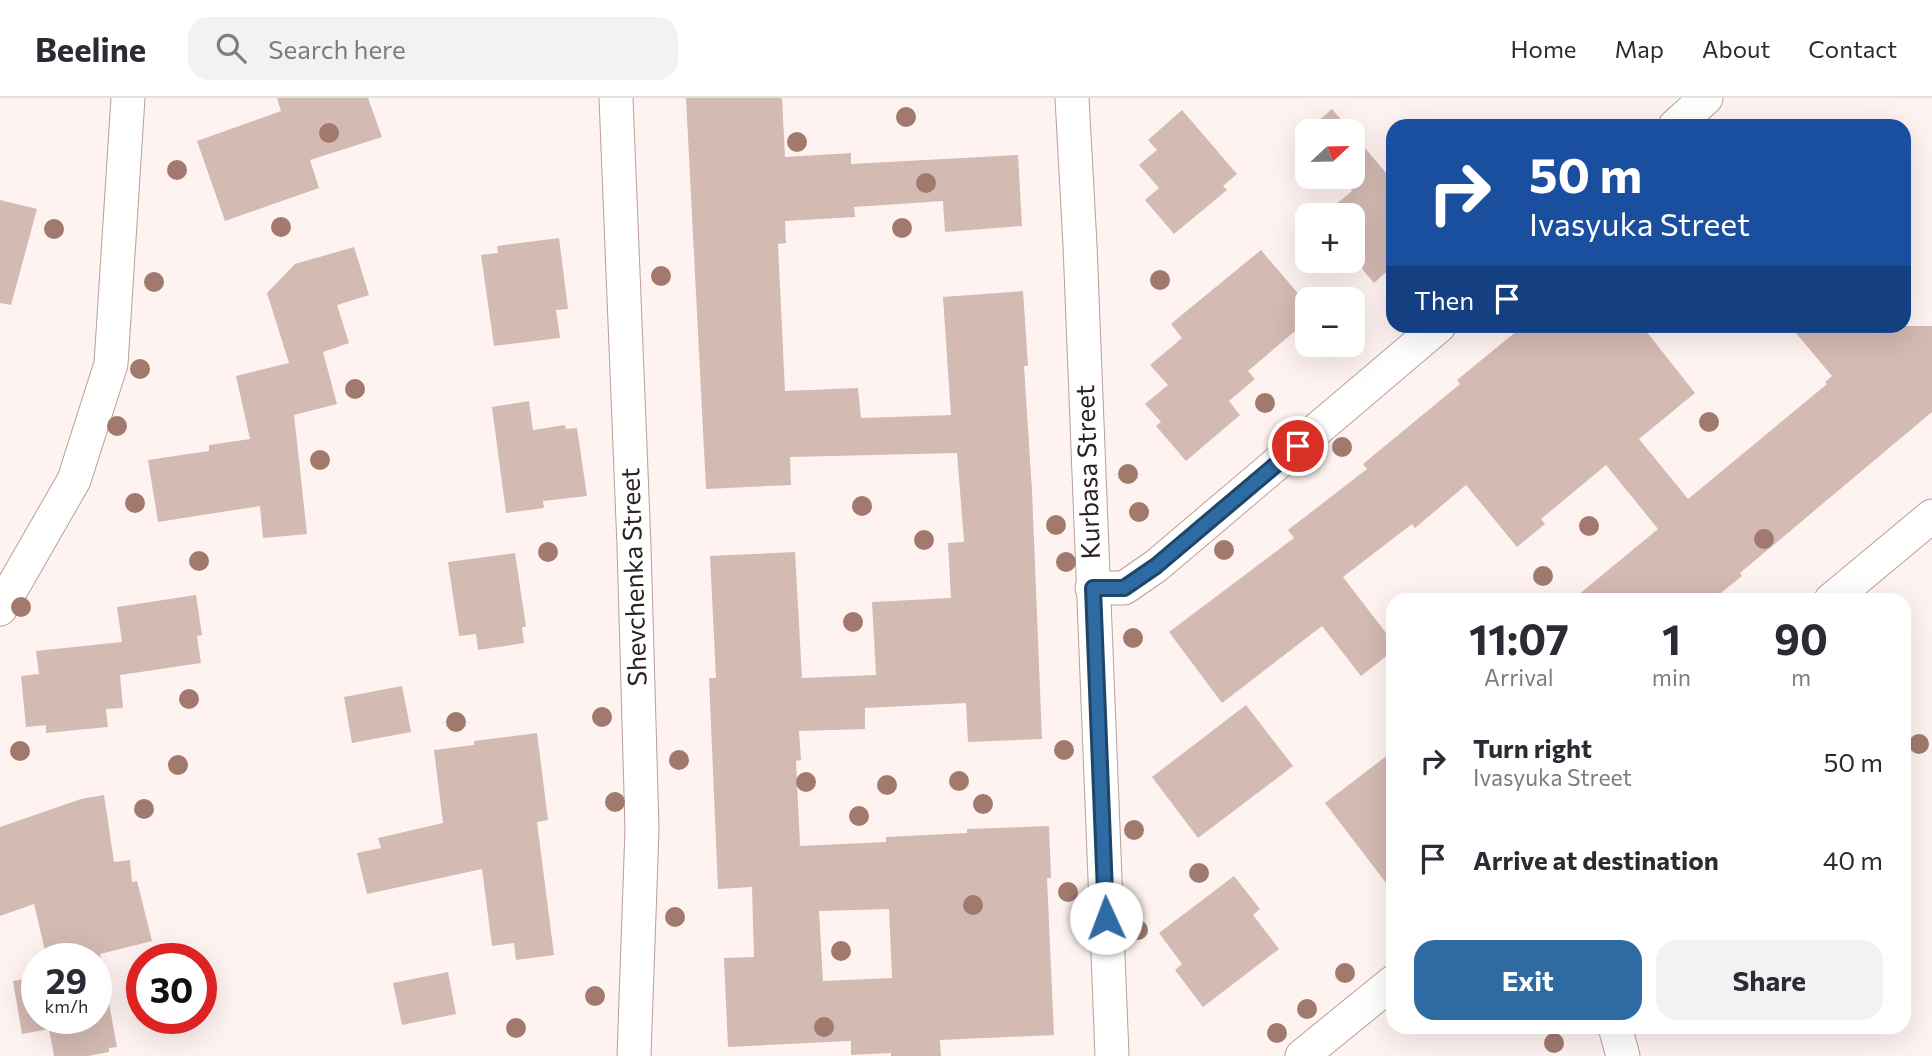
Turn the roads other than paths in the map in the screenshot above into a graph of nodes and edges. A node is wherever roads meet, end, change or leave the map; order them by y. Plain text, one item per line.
1 (128, 98) edge
2 (617, 98) edge
3 (1072, 98) edge
4 (1706, 98) edge
5 (1683, 119) edge
6 (1431, 333) edge
7 (1932, 516) edge
8 (1093, 588) junction
9 (1839, 593) edge
10 (0, 609) edge
11 (1386, 988) edge
12 (1617, 1034) edge
13 (634, 1056) edge
14 (1112, 1056) edge
15 (1302, 1056) edge
16 (1623, 1056) edge

1 - 10 street
2 - 13 street, Shevchenka Street
3 - 8 street, Kurbasa Street
4 - 5 street
6 - 8 street
7 - 9 street
8 - 14 street, Kurbasa Street
11 - 15 street
12 - 16 street

